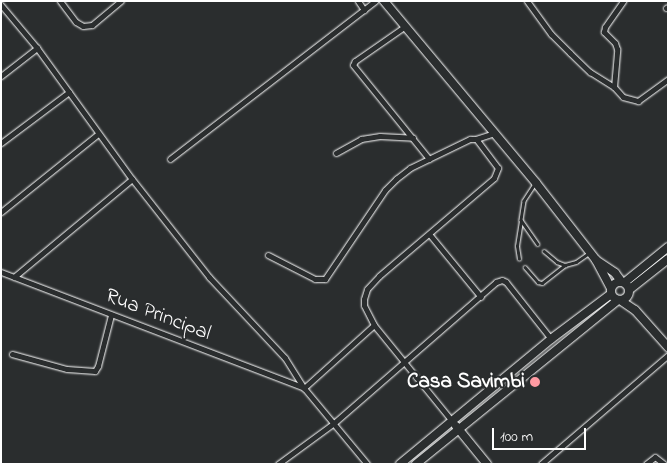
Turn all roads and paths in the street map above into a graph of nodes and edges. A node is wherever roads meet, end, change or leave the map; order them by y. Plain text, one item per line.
1 (60, 1) edge
2 (121, 1) edge
3 (358, 1) edge
4 (376, 1) edge
5 (384, 1) edge
6 (527, 1) edge
7 (622, 1) edge
8 (1, 5) edge
9 (364, 10) junction
10 (404, 27) junction
11 (37, 48) junction
12 (1, 76) edge
13 (668, 80) edge
14 (614, 87) junction
15 (69, 92) junction
16 (494, 133) junction
17 (98, 134) junction
18 (413, 138) junction
19 (476, 139) junction
20 (1, 144) edge
21 (336, 153) dead end
22 (170, 159) dead end
23 (429, 159) junction
24 (132, 179) junction
25 (536, 183) junction
26 (1, 212) edge
27 (521, 220) junction
28 (430, 235) junction
29 (538, 244) dead end
30 (668, 247) edge
31 (544, 251) dead end
32 (590, 252) junction
33 (268, 255) dead end
34 (519, 259) dead end
35 (668, 259) edge
36 (596, 260) junction
37 (565, 265) junction
38 (526, 267) dead end
39 (1, 272) edge
40 (14, 277) junction
41 (626, 286) junction
42 (611, 291) junction
43 (481, 297) junction
44 (619, 300) junction
45 (635, 310) junction
46 (111, 315) junction
47 (374, 325) junction
48 (551, 340) junction
49 (668, 348) edge
50 (12, 354) dead end
51 (668, 355) edge
52 (403, 363) junction
53 (304, 388) junction
54 (452, 421) junction
55 (334, 423) junction
56 (459, 429) junction
57 (278, 464) edge
58 (367, 464) edge
59 (400, 464) edge
60 (416, 464) edge
61 (487, 464) edge
62 (542, 464) edge
63 (646, 464) edge
64 (664, 464) edge

1 - 2 street
3 - 9 street
4 - 9 street
5 - 10 street
6 - 14 street
7 - 14 street
8 - 11 street
9 - 22 street
10 - 16 street
10 - 18 street
11 - 12 street
11 - 15 street
13 - 14 street
15 - 17 street
15 - 20 street
16 - 19 street
16 - 25 street
17 - 24 street
17 - 26 street
18 - 21 street
18 - 23 street
19 - 23 street
19 - 28 street
23 - 33 street
24 - 40 street
24 - 53 street
25 - 27 lane
25 - 32 street
27 - 29 lane
27 - 34 lane
28 - 43 street
28 - 47 street
30 - 41 street
31 - 37 lane
32 - 36 street
32 - 37 lane
35 - 41 street
36 - 41 street
36 - 42 street
37 - 38 lane
39 - 40 street, Rua Principal
40 - 46 street, Rua Principal
41 - 42 street
41 - 44 street
41 - 45 street
42 - 44 street
42 - 48 street
43 - 48 street
43 - 52 street
44 - 45 street
44 - 56 street
45 - 49 street
46 - 50 street
46 - 53 street, Rua Principal
47 - 52 street
47 - 53 street
48 - 54 street
51 - 62 street
52 - 54 street
52 - 55 street
53 - 55 street
54 - 56 street
54 - 59 street
55 - 57 street
55 - 58 street
56 - 60 street
56 - 61 street
63 - 64 street

